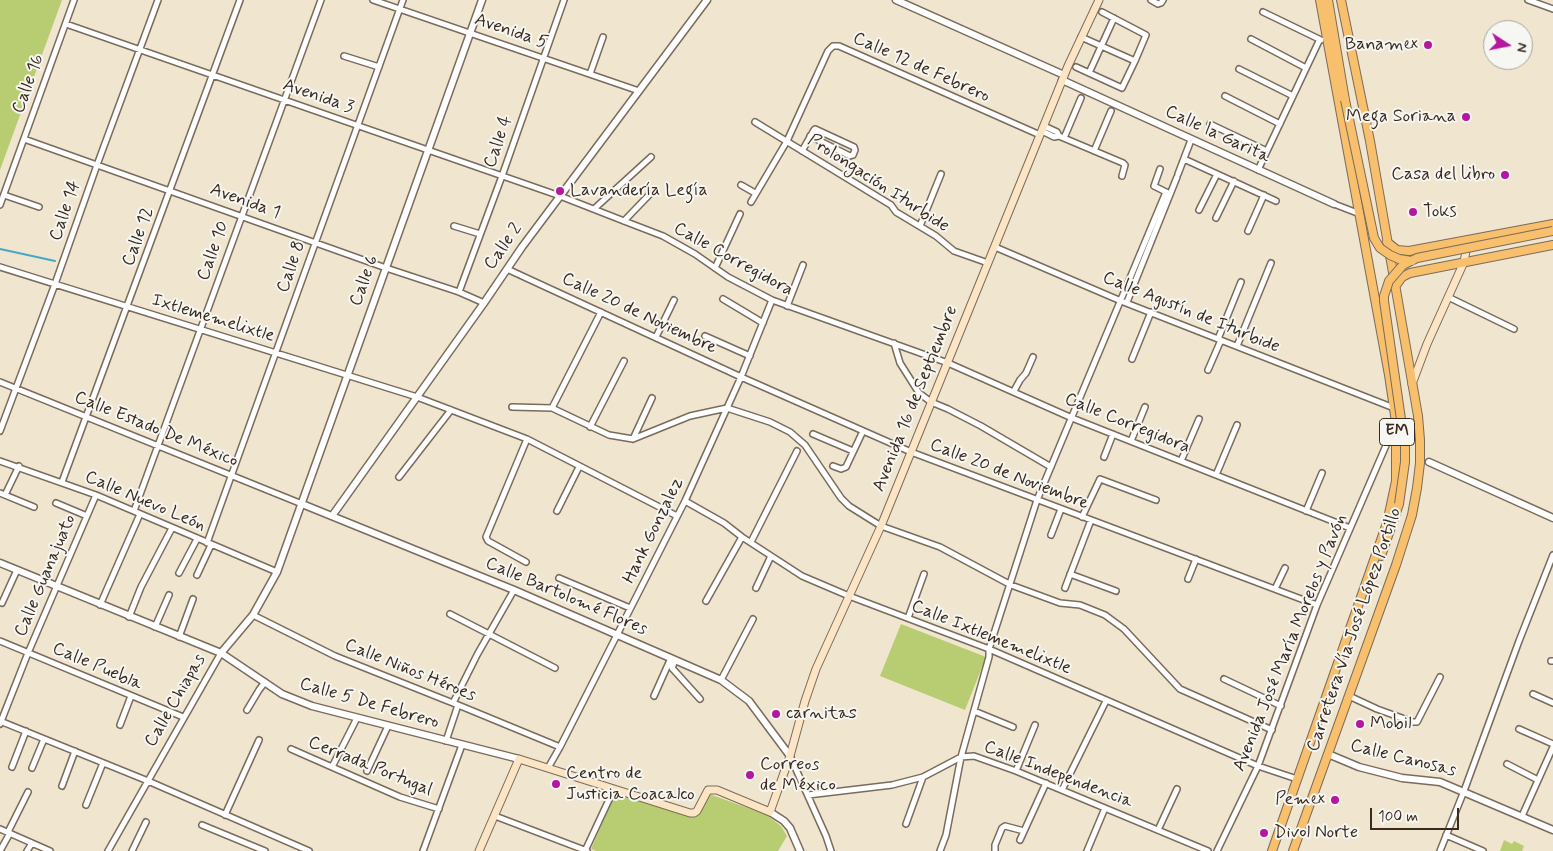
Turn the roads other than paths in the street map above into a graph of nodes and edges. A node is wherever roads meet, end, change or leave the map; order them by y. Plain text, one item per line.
1 (74, 0) edge
2 (158, 0) edge
3 (240, 0) edge
4 (321, 0) edge
5 (374, 0) edge
6 (403, 0) edge
7 (482, 0) edge
8 (564, 0) edge
9 (707, 0) edge
10 (896, 0) edge
11 (1099, 0) edge
12 (1151, 0) edge
13 (1163, 0) edge
14 (1320, 0) edge
15 (1328, 0) edge
16 (1341, 0) edge
17 (1528, 0) edge
18 (1552, 1) edge
19 (400, 9) junction
20 (1551, 9) edge
21 (1102, 12) dead end
22 (1263, 12) dead end
23 (1114, 18) junction
24 (66, 24) junction
25 (470, 33) junction
26 (603, 37) dead end
27 (1082, 37) junction
28 (1251, 39) dead end
29 (1323, 39) junction
30 (1101, 46) junction
31 (140, 50) junction
32 (344, 56) dead end
33 (544, 58) junction
34 (1135, 61) junction
35 (379, 67) junction
36 (1076, 67) dead end
37 (1306, 68) junction
38 (1239, 69) dead end
39 (1089, 73) junction
40 (590, 74) junction
41 (213, 75) junction
42 (1063, 78) junction
43 (639, 91) junction
44 (1225, 96) dead end
45 (1293, 96) junction
46 (1081, 98) dead end
47 (284, 100) junction
48 (1111, 111) dead end
49 (755, 122) dead end
50 (1210, 124) dead end
51 (1280, 124) junction
52 (358, 126) junction
53 (1042, 131) junction
54 (810, 136) junction
55 (1062, 137) junction
56 (24, 139) junction
57 (1192, 140) junction
58 (787, 141) junction
59 (428, 150) junction
60 (802, 151) junction
61 (1094, 151) junction
62 (1267, 151) junction
63 (651, 157) dead end
64 (1184, 159) junction
65 (97, 165) junction
66 (1160, 169) dead end
67 (1258, 170) junction
68 (941, 174) dead end
69 (1217, 174) junction
70 (502, 176) junction
71 (1122, 176) dead end
72 (1234, 181) junction
73 (741, 185) dead end
74 (171, 190) junction
75 (756, 193) junction
76 (650, 194) dead end
77 (1168, 194) junction
78 (4, 195) junction
79 (1264, 195) junction
80 (560, 196) junction
81 (1276, 201) dead end
82 (751, 202) dead end
83 (1334, 204) joint
84 (0, 205) edge
85 (38, 207) dead end
86 (594, 209) junction
87 (1199, 210) dead end
88 (740, 214) dead end
89 (1360, 214) junction
90 (242, 216) junction
91 (1216, 218) dead end
92 (624, 221) junction
93 (1553, 224) edge
94 (454, 226) dead end
95 (920, 226) junction
96 (1248, 231) dead end
97 (1553, 232) edge
98 (480, 234) junction
99 (1474, 239) junction
100 (315, 242) junction
101 (1387, 242) junction
102 (1458, 242) junction
103 (1553, 245) edge
104 (995, 247) junction
105 (1475, 260) junction
106 (1464, 262) junction
107 (988, 263) junction
108 (1270, 263) dead end
109 (803, 265) dead end
110 (0, 267) edge
111 (386, 268) junction
112 (715, 268) junction
113 (507, 269) junction
114 (1241, 282) dead end
115 (55, 284) junction
116 (1395, 287) junction
117 (459, 292) junction
118 (1448, 297) junction
119 (723, 298) dead end
120 (674, 300) dead end
121 (772, 300) junction
122 (1124, 302) junction
123 (484, 303) junction
124 (787, 306) junction
125 (128, 307) junction
126 (601, 312) junction
127 (1151, 312) junction
128 (763, 323) junction
129 (200, 329) junction
130 (1514, 329) dead end
131 (705, 336) dead end
132 (656, 337) junction
133 (1219, 339) junction
134 (894, 343) junction
135 (1236, 346) junction
136 (276, 353) junction
137 (750, 356) junction
138 (1033, 357) dead end
139 (1132, 360) dead end
140 (624, 361) dead end
141 (948, 363) junction
142 (1208, 370) dead end
143 (348, 375) junction
144 (742, 376) junction
145 (0, 382) edge
146 (1412, 384) junction
147 (16, 388) junction
148 (1014, 391) junction
149 (417, 397) junction
150 (652, 398) dead end
151 (931, 402) junction
152 (512, 407) dead end
153 (1145, 407) dead end
154 (552, 408) junction
155 (727, 408) junction
156 (1394, 408) junction
157 (451, 410) junction
158 (87, 416) junction
159 (1072, 418) junction
160 (1199, 419) dead end
161 (1396, 422) junction
162 (1237, 425) dead end
163 (590, 427) junction
164 (0, 431) edge
165 (863, 431) junction
166 (812, 434) dead end
167 (1113, 434) junction
168 (527, 439) junction
169 (632, 439) junction
170 (1131, 441) junction
171 (158, 444) junction
172 (797, 451) dead end
173 (853, 451) junction
174 (911, 452) junction
175 (1104, 457) dead end
176 (0, 461) edge
177 (1181, 461) junction
178 (1429, 462) joint
179 (1420, 463) junction
180 (19, 466) junction
181 (579, 466) junction
182 (833, 466) dead end
183 (1051, 467) junction
184 (1322, 473) dead end
185 (1216, 475) junction
186 (231, 476) junction
187 (399, 477) dead end
188 (62, 482) junction
189 (3, 494) edge
190 (96, 495) junction
191 (1038, 500) junction
192 (1156, 500) dead end
193 (685, 501) junction
194 (56, 503) dead end
195 (302, 504) junction
196 (34, 507) dead end
197 (1061, 509) junction
198 (557, 511) dead end
199 (1306, 511) junction
200 (134, 512) junction
201 (140, 514) junction
202 (87, 516) junction
203 (332, 516) junction
204 (677, 516) junction
205 (1082, 517) junction
206 (1553, 518) edge
207 (1091, 520) junction
208 (881, 526) junction
209 (172, 528) junction
210 (1350, 528) junction
211 (1051, 535) dead end
212 (742, 537) junction
213 (197, 539) junction
214 (751, 542) junction
215 (209, 544) junction
216 (1553, 555) edge
217 (771, 556) junction
218 (1196, 559) junction
219 (526, 562) dead end
220 (0, 563) edge
221 (1285, 568) dead end
222 (17, 570) junction
223 (277, 572) junction
224 (179, 573) dead end
225 (924, 574) dead end
226 (1070, 574) junction
227 (197, 575) dead end
228 (559, 578) dead end
229 (1188, 579) dead end
230 (1011, 585) junction
231 (57, 587) junction
232 (756, 588) dead end
233 (1065, 588) dead end
234 (1275, 589) junction
235 (514, 590) junction
236 (1116, 591) dead end
237 (169, 595) dead end
238 (849, 596) junction
239 (193, 599) dead end
240 (706, 601) dead end
241 (2, 602) dead end
242 (1360, 603) junction
243 (1317, 604) junction
244 (100, 605) junction
245 (630, 608) junction
246 (450, 614) dead end
247 (253, 615) junction
248 (130, 617) junction
249 (908, 618) junction
250 (753, 619) dead end
251 (155, 627) junction
252 (490, 634) junction
253 (618, 634) junction
254 (179, 637) junction
255 (0, 641) edge
256 (989, 649) junction
257 (28, 653) junction
258 (221, 653) junction
259 (673, 659) junction
260 (555, 668) dead end
261 (1440, 678) dead end
262 (721, 680) junction
263 (1224, 680) dead end
264 (265, 682) junction
265 (1533, 694) dead end
266 (131, 696) junction
267 (654, 696) dead end
268 (1349, 696) junction
269 (700, 699) dead end
270 (1106, 700) junction
271 (1553, 703) edge
272 (455, 704) junction
273 (1281, 706) junction
274 (247, 710) dead end
275 (974, 711) junction
276 (184, 717) junction
277 (357, 718) junction
278 (0, 722) edge
279 (120, 725) dead end
280 (1035, 725) dead end
281 (388, 726) junction
282 (1013, 727) dead end
283 (1519, 729) dead end
284 (1272, 730) junction
285 (26, 731) junction
286 (44, 739) junction
287 (259, 740) dead end
288 (446, 741) junction
289 (462, 745) junction
290 (1553, 745) edge
291 (560, 747) junction
292 (291, 750) dead end
293 (75, 751) junction
294 (1328, 754) junction
295 (790, 756) junction
296 (961, 756) junction
297 (519, 759) junction
298 (103, 762) junction
299 (1507, 764) dead end
300 (1258, 766) junction
301 (12, 767) dead end
302 (32, 768) dead end
303 (332, 768) junction
304 (548, 768) junction
305 (367, 771) dead end
306 (1016, 771) junction
307 (923, 777) junction
308 (1297, 779) junction
309 (1538, 780) junction
310 (148, 781) junction
311 (1046, 783) junction
312 (62, 786) dead end
313 (614, 789) junction
314 (1177, 789) dead end
315 (1062, 790) junction
316 (1464, 791) junction
317 (28, 792) dead end
318 (808, 796) junction
319 (86, 806) dead end
320 (1105, 808) junction
321 (439, 810) junction
322 (770, 812) junction
323 (225, 814) junction
324 (495, 816) junction
325 (1522, 816) junction
326 (146, 822) dead end
327 (906, 824) dead end
328 (202, 825) dead end
329 (0, 829) edge
330 (1158, 830) junction
331 (1553, 830) edge
332 (1024, 831) junction
333 (9, 833) junction
334 (1446, 835) junction
335 (1020, 840) dead end
336 (32, 843) junction
337 (0, 851) edge
338 (27, 851) edge
339 (50, 851) edge
340 (108, 851) edge
341 (132, 851) edge
342 (265, 851) edge
343 (309, 851) edge
344 (424, 851) edge
345 (479, 851) edge
346 (586, 851) edge
347 (800, 851) edge
348 (831, 851) edge
349 (940, 851) edge
350 (996, 851) edge
351 (1087, 851) edge
352 (1208, 851) edge
353 (1217, 851) edge
354 (1272, 851) edge
355 (1293, 851) edge
356 (1440, 851) edge
357 (1483, 851) edge

1 - 24 street, Calle 16
2 - 31 street, Calle 14
3 - 41 street, Calle 12
4 - 47 street, Calle 10
5 - 19 street, Avenida 5
6 - 19 street, Calle 8
7 - 25 street, Calle 6
8 - 33 street, Calle 4
9 - 43 street, Calle 2
10 - 42 street, Calle la Garita
11 - 27 main road, Avenida 16 de Septiembre
12 - 13 street
14 - 29 main road, Carretera Vía José López Portillo / EM
15 - 97 main road, bridge
16 - 101 main road, Carretera Vía José López Portillo / EM
17 - 20 street
18 - 20 street
19 - 25 street, Avenida 5
19 - 35 street, Calle 8
21 - 23 street
22 - 29 street
23 - 30 street
23 - 34 street
24 - 31 street, Avenida 3
24 - 56 street, Calle 16
25 - 33 street, Avenida 5
25 - 59 street, Calle 6
26 - 40 street
27 - 30 street
27 - 42 main road, Avenida 16 de Septiembre
28 - 37 street
29 - 37 street
29 - 89 main road, Carretera Vía José López Portillo / EM
30 - 34 street
30 - 39 street
31 - 41 street, Avenida 3
31 - 65 street, Calle 14
32 - 35 street
33 - 40 street, Avenida 5
33 - 70 street, Calle 4
34 - 39 street
35 - 52 street, Calle 8
36 - 39 street
37 - 45 street
38 - 45 street
40 - 43 street, Avenida 5
41 - 47 street, Avenida 3
41 - 74 street, Calle 12
42 - 53 main road, Avenida 16 de Septiembre
42 - 57 street, Calle la Garita
43 - 80 street, Calle 2
44 - 51 street
45 - 51 street
46 - 55 street
47 - 52 street, Avenida 3
47 - 90 street, Calle 10
48 - 61 street
49 - 58 street, Prolongación Iturbide
50 - 62 street
51 - 62 street
52 - 59 street, Avenida 3
52 - 100 street, Calle 8
53 - 55 street
53 - 58 street, Calle 12 de Febrero
53 - 104 main road, Avenida 16 de Septiembre
54 - 54 street
54 - 60 street
55 - 61 street
56 - 65 street, Avenida 1
56 - 78 street, Calle 16
57 - 64 street
57 - 67 street, Calle la Garita
58 - 60 street, Prolongación Iturbide
58 - 75 street
59 - 70 street, Avenida 3
59 - 111 street, Calle 6
60 - 95 street, Prolongación Iturbide
61 - 71 street
62 - 67 street
63 - 86 street
64 - 69 street
64 - 77 street
65 - 74 street, Avenida 1
65 - 115 street, Calle 14
66 - 77 street
67 - 83 street, Calle la Garita
68 - 95 street
69 - 72 street
69 - 87 street
70 - 80 street, Avenida 3
70 - 98 street, Calle 4
72 - 79 street
72 - 91 street
73 - 75 street
74 - 90 street, Avenida 1
74 - 125 street, Calle 12
75 - 82 street
76 - 92 street
77 - 122 street
78 - 84 street, Calle 16
78 - 85 street
79 - 81 street
79 - 96 street
80 - 86 street, Calle Corregidora
80 - 113 street, Calle 2
83 - 89 street, Calle la Garita
86 - 92 street, Calle Corregidora
88 - 112 street
89 - 156 main road, Carretera Vía José López Portillo / EM
90 - 100 street, Avenida 1
90 - 129 street, Calle 10
92 - 112 street, Calle Corregidora
93 - 99 main road
94 - 98 street
95 - 107 street, Prolongación Iturbide
97 - 242 main road, bridge
98 - 117 street, Calle 4
99 - 102 main road
99 - 105 main road
100 - 111 street, Avenida 1
100 - 136 street, Calle 8
101 - 102 main road
101 - 116 main road, Carretera Vía José López Portillo / EM
102 - 106 main road
103 - 105 main road
104 - 107 main road, Avenida 16 de Septiembre
104 - 122 street, Calle Agustín de Iturbide
105 - 106 main road
106 - 116 main road
106 - 118 main road
107 - 141 main road, Avenida 16 de Septiembre
108 - 135 street
109 - 124 street
110 - 115 street, Ixtlememelixtle
111 - 117 street, Avenida 1
111 - 143 street, Calle 6
112 - 121 street, Calle Corregidora
113 - 123 street, Calle 2
113 - 126 street, Calle 20 de Noviembre
114 - 133 street
115 - 125 street, Ixtlememelixtle
115 - 147 street, Calle 14
116 - 146 main road, Carretera Vía José López Portillo / EM
117 - 123 street, Avenida 1
118 - 130 street
118 - 146 main road
119 - 128 street
120 - 132 street
121 - 124 street, Calle Corregidora
121 - 128 street, Hank Gonzalez
122 - 127 street, Calle Agustín de Iturbide
122 - 159 street
123 - 149 street, Calle 2
124 - 134 street, Calle Corregidora
125 - 129 street, Ixtlememelixtle
125 - 158 street, Calle 12
126 - 132 street, Calle 20 de Noviembre
126 - 154 street
127 - 133 street, Calle Agustín de Iturbide
127 - 139 street
128 - 137 street, Hank Gonzalez
129 - 136 street, Ixtlememelixtle
129 - 171 street, Calle 10
131 - 137 street
132 - 144 street, Calle 20 de Noviembre
133 - 135 street, Calle Agustín de Iturbide
133 - 142 street
134 - 141 street, Calle Corregidora
134 - 151 street
135 - 156 street, Calle Agustín de Iturbide
136 - 143 street, Ixtlememelixtle
136 - 186 street, Calle 8
137 - 144 street, Hank Gonzalez
138 - 148 street
140 - 163 street
141 - 148 street, Calle Corregidora
141 - 151 main road, Avenida 16 de Septiembre
143 - 149 street, Ixtlememelixtle
143 - 195 street, Calle 6
144 - 155 street, Hank Gonzalez
144 - 165 street, Calle 20 de Noviembre
145 - 147 street, Calle Estado De México
146 - 179 main road, Carretera Vía José López Portillo / EM
147 - 158 street, Calle Estado De México
147 - 164 street, Calle 14
148 - 159 street, Calle Corregidora
149 - 157 street
149 - 203 street, Calle 2
150 - 169 street
151 - 174 main road, Avenida 16 de Septiembre
151 - 183 street
152 - 154 street
153 - 170 street
154 - 163 street
155 - 169 street
155 - 193 street, Hank Gonzalez
155 - 208 street
156 - 161 main road, Carretera Vía José López Portillo / EM
157 - 168 street
157 - 187 street
158 - 171 street, Calle Estado De México
158 - 188 street, Calle 12
159 - 167 street, Calle Corregidora
159 - 183 street
160 - 177 street
161 - 210 street, Avenida José María Morelos y Pavón
161 - 242 main road, Carretera Vía José López Portillo / EM
162 - 185 street
163 - 169 street
165 - 173 street
165 - 174 street, Calle 20 de Noviembre
166 - 173 street
167 - 170 street, Calle Corregidora
167 - 175 street
168 - 181 street
168 - 219 street
170 - 177 street, Calle Corregidora
171 - 186 street, Calle Estado De México
171 - 200 street, Calle 10
172 - 214 street
173 - 182 street
174 - 191 street, Calle 20 de Noviembre
174 - 208 main road, Avenida 16 de Septiembre
176 - 180 street, Calle Nuevo León
177 - 185 street, Calle Corregidora
178 - 179 street
178 - 206 street
179 - 268 main road, Carretera Vía José López Portillo / EM
180 - 188 street, Calle Nuevo León
180 - 189 street
181 - 198 street
181 - 204 street
183 - 191 street
184 - 199 street
185 - 199 street, Calle Corregidora
186 - 195 street, Calle Estado De México
186 - 215 street, Calle 8
188 - 190 street, Calle Nuevo León
189 - 196 street
190 - 200 street, Calle Nuevo León
190 - 202 street, Calle Guanajuato
191 - 197 street, Calle 20 de Noviembre
191 - 230 street
192 - 205 street
193 - 204 street, Hank Gonzalez
193 - 212 street, Calle Ixtlememelixtle
194 - 202 street
195 - 203 street, Calle Bartolomé Flores
195 - 223 street, Calle 6
197 - 205 street, Calle 20 de Noviembre
197 - 211 street
199 - 210 street, Calle Corregidora
200 - 201 street, Calle Nuevo León
201 - 209 street, Calle Nuevo León
201 - 244 street
202 - 231 street, Calle Guanajuato
203 - 235 street, Calle Bartolomé Flores
204 - 245 street, Hank Gonzalez
205 - 207 street, Calle 20 de Noviembre
207 - 218 street, Calle 20 de Noviembre
207 - 226 street
208 - 230 street
208 - 238 main road, Avenida 16 de Septiembre
209 - 213 street, Calle Nuevo León
209 - 248 street
210 - 243 street, Avenida José María Morelos y Pavón
212 - 214 street, Calle Ixtlememelixtle
212 - 240 street
213 - 215 street, Calle Nuevo León
213 - 224 street
214 - 217 street, Calle Ixtlememelixtle
215 - 223 street, Calle Nuevo León
215 - 227 street, Calle 8
216 - 316 street
217 - 232 street
217 - 238 street, Calle Ixtlememelixtle
218 - 229 street
218 - 234 street, Calle 20 de Noviembre
220 - 222 street, Calle 5 De Febrero
221 - 234 street
222 - 231 street, Calle 5 De Febrero
222 - 241 street
223 - 247 street, Calle Chiapas
225 - 249 street
226 - 233 street
226 - 236 street
228 - 245 street
230 - 256 street
230 - 284 street
231 - 244 street, Calle 5 De Febrero
231 - 257 street, Calle Guanajuato
234 - 243 street, Calle 20 de Noviembre
235 - 252 street
235 - 253 street, Calle Bartolomé Flores
237 - 251 street
238 - 249 street, Calle Ixtlememelixtle
238 - 295 main road, Avenida 16 de Septiembre
239 - 254 street
242 - 308 main road, Carretera Vía José López Portillo / EM
243 - 273 street, Avenida José María Morelos y Pavón
244 - 248 street, Calle 5 De Febrero
245 - 253 street, Hank Gonzalez
246 - 252 street
247 - 258 street, Calle Chiapas
247 - 272 street, Calle Niños Héroes
248 - 251 street, Calle 5 De Febrero
249 - 256 street, Calle Ixtlememelixtle
250 - 262 street
251 - 254 street, Calle 5 De Febrero
252 - 260 street
252 - 272 street
253 - 259 street, Calle Bartolomé Flores
253 - 291 street, Hank Gonzalez
254 - 258 street, Calle 5 De Febrero
255 - 257 street, Calle Puebla
256 - 270 street, Calle Ixtlememelixtle
256 - 275 street
257 - 266 street, Calle Puebla
257 - 278 street, Calle Guanajuato
258 - 264 street, Calle 5 De Febrero
258 - 276 street, Calle Chiapas
259 - 262 street, Calle Bartolomé Flores
259 - 267 street
259 - 269 street
261 - 268 street
262 - 295 street, Calle Bartolomé Flores
263 - 273 street
264 - 274 street
264 - 277 street, Calle 5 De Febrero
265 - 271 street
266 - 276 street, Calle Puebla
266 - 279 street
268 - 294 main road, Carretera Vía José López Portillo / EM
270 - 300 street, Calle Ixtlememelixtle
270 - 315 street
272 - 288 street
272 - 291 street, Calle Niños Héroes
273 - 284 street, Avenida José María Morelos y Pavón
275 - 282 street
275 - 296 street
276 - 310 street, Calle Chiapas
277 - 281 street, Calle 5 De Febrero
277 - 303 street
278 - 285 street
280 - 306 street
281 - 288 street, Calle 5 De Febrero
281 - 305 street
283 - 290 street
284 - 300 street, Avenida José María Morelos y Pavón
285 - 286 street
285 - 301 street
286 - 293 street
286 - 302 street
287 - 323 street
288 - 289 street, Calle 5 De Febrero
289 - 297 street, Calle 5 De Febrero
289 - 321 street
290 - 309 street
291 - 304 street, Hank Gonzalez
292 - 303 street, Cerrada Portugal
293 - 298 street
293 - 312 street
294 - 316 street, Calle Canosas
294 - 355 main road, Carretera Vía José López Portillo / EM
295 - 318 street
295 - 322 main road, Avenida 16 de Septiembre
296 - 306 street, Calle Independencia
296 - 307 street, Calle Independencia
296 - 349 street
297 - 304 main road
297 - 324 main road
298 - 310 street
298 - 319 street
299 - 309 street
300 - 308 street, Calle Ixtlememelixtle
300 - 353 street, Avenida José María Morelos y Pavón
303 - 321 street, Cerrada Portugal
304 - 313 main road
306 - 311 street, Calle Independencia
307 - 318 street, Calle Independencia
307 - 327 street
308 - 354 main road, Carretera Vía José López Portillo / EM
309 - 325 street
310 - 323 street
310 - 340 street, Calle Chiapas
311 - 315 street, Calle Independencia
311 - 332 street
313 - 322 main road
313 - 346 street
314 - 330 street
315 - 320 street, Calle Independencia
316 - 325 street, Calle Canosas
316 - 334 street
317 - 333 street
318 - 348 street
320 - 330 street, Calle Independencia
320 - 351 street
321 - 344 street
322 - 347 street
323 - 343 street
324 - 345 main road
324 - 346 street
325 - 331 street, Calle Canosas
326 - 341 street
328 - 342 street
329 - 333 street
330 - 352 street, Calle Independencia
332 - 335 street
332 - 350 street
333 - 336 street
333 - 337 street
334 - 356 street
334 - 357 street
336 - 338 street
336 - 339 street

